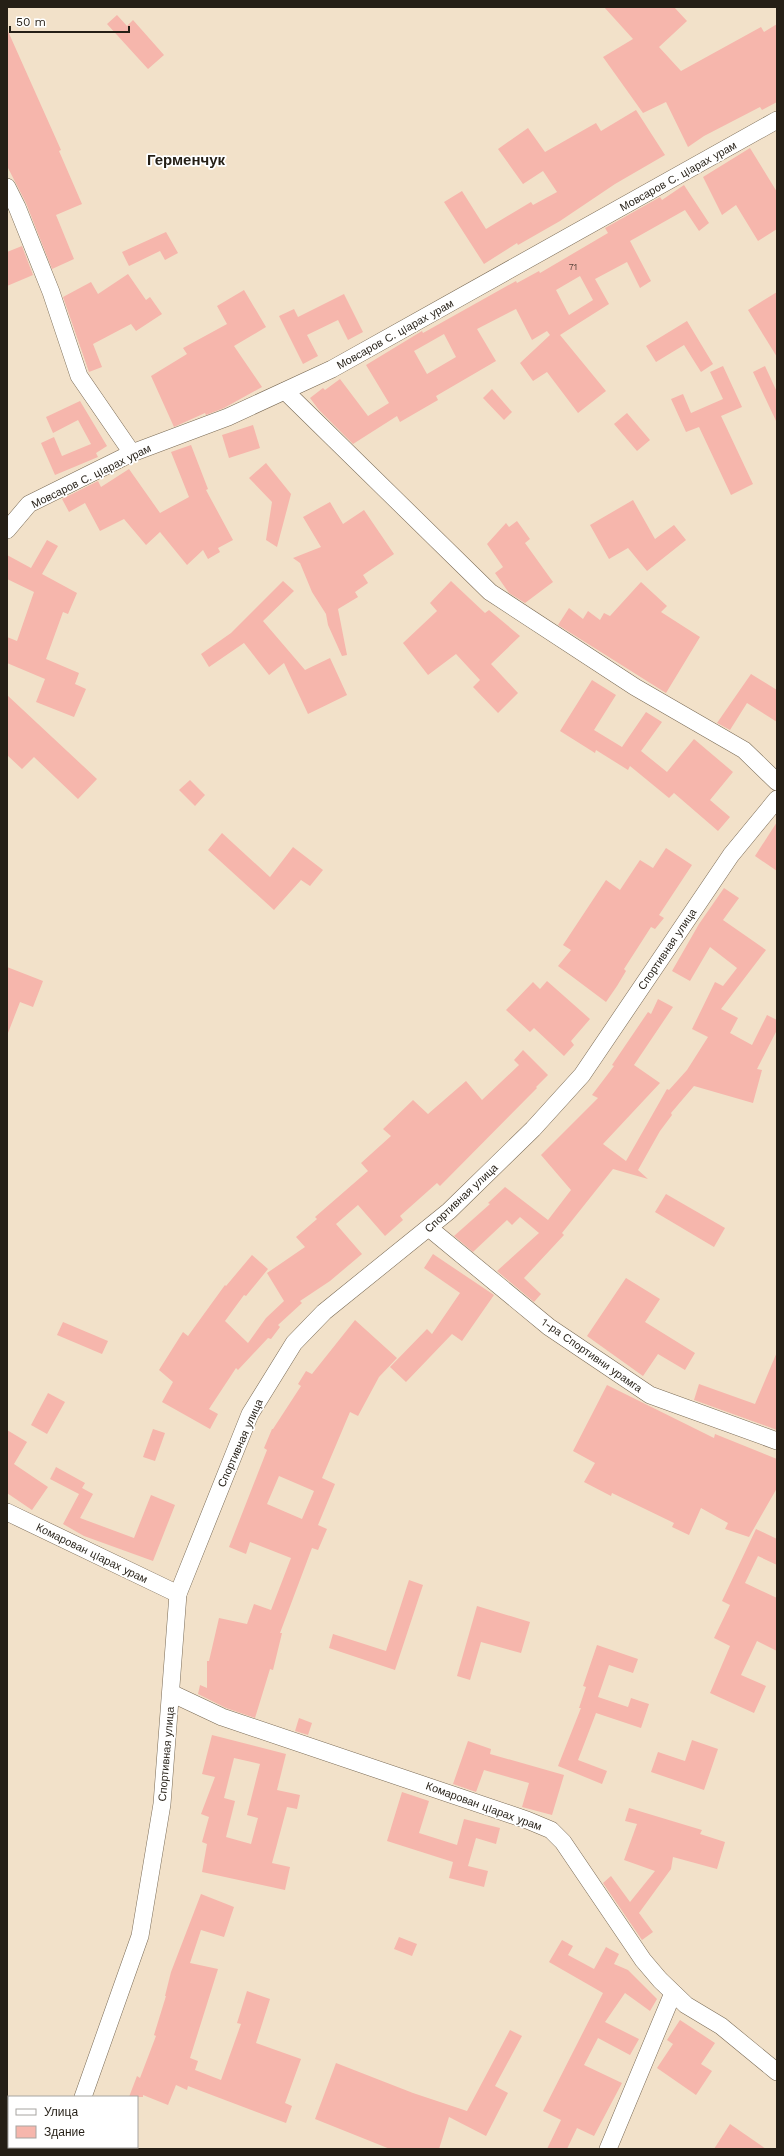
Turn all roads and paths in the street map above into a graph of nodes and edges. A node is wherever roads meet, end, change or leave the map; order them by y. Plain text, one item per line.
1 (777, 120) edge
2 (7, 187) edge
3 (285, 391) junction
4 (132, 453) junction
5 (7, 530) edge
6 (777, 782) edge
7 (777, 799) edge
8 (429, 1228) junction
9 (777, 1441) edge
10 (7, 1512) edge
11 (178, 1594) junction
12 (171, 1693) junction
13 (673, 1992) junction
14 (777, 2072) edge
15 (83, 2096) edge
16 (608, 2149) edge

1 - 3 street, Мовсаров С. цIарах урам
2 - 4 street
3 - 4 street, Мовсаров С. цIарах урам
3 - 6 street
4 - 5 street, Мовсаров С. цIарах урам
7 - 8 street, Спортивная улица
8 - 9 street, 1-ра Спортивни урамга
8 - 11 street, Спортивная улица
10 - 11 street, Комарован цIарах урам
11 - 12 street, Спортивная улица
12 - 13 street, Комарован цIарах урам
12 - 15 street, Спортивная улица
13 - 14 street, Комарован цIарах урам
13 - 16 street

